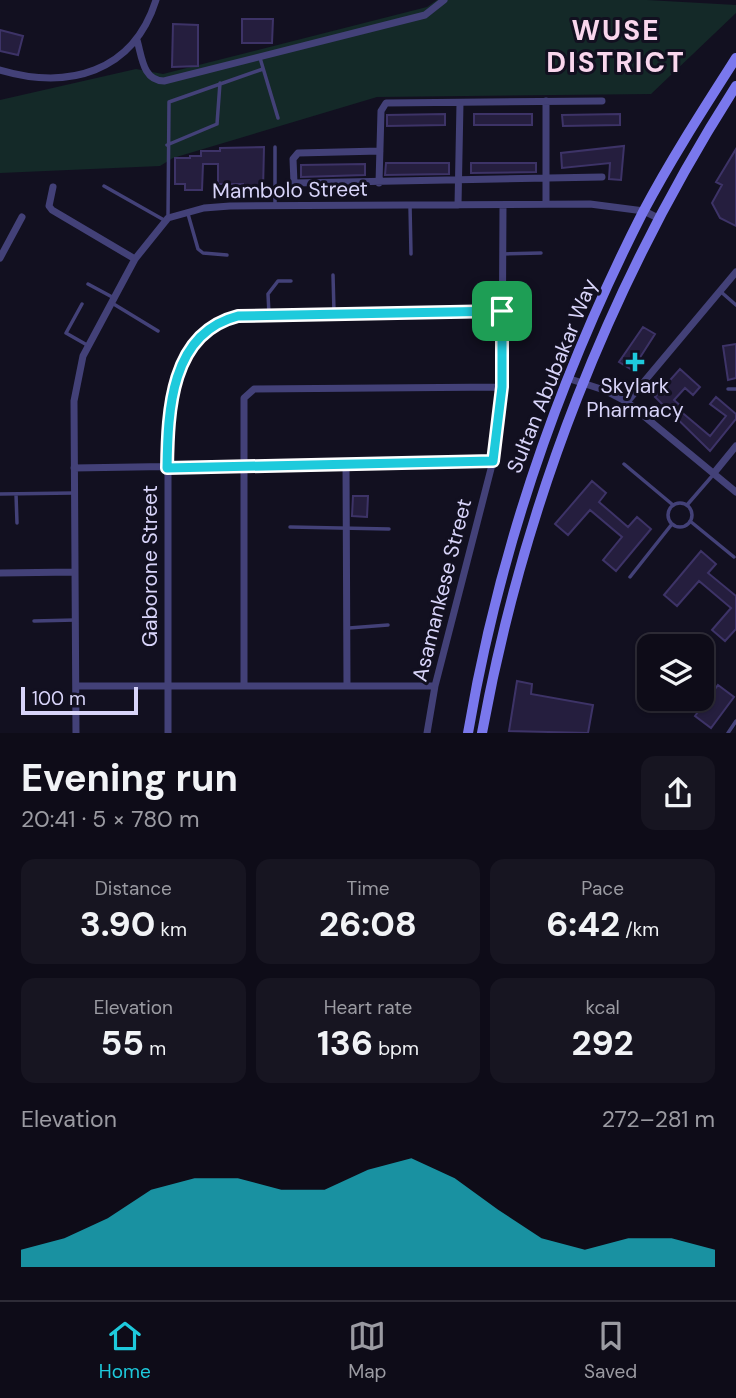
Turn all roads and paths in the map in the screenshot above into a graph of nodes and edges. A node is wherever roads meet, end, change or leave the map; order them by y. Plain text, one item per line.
1 (156, 0) edge
2 (444, 0) edge
3 (137, 40) junction
4 (259, 57) junction
5 (736, 58) edge
6 (263, 69) junction
7 (0, 70) edge
8 (220, 83) junction
9 (736, 86) edge
10 (602, 101) dead end
11 (546, 102) junction
12 (460, 103) junction
13 (278, 118) dead end
14 (167, 145) junction
15 (275, 147) dead end
16 (380, 150) junction
17 (602, 177) dead end
18 (546, 180) junction
19 (458, 182) junction
20 (379, 183) junction
21 (104, 186) dead end
22 (53, 187) dead end
23 (547, 204) junction
24 (458, 205) junction
25 (503, 205) junction
26 (275, 206) junction
27 (410, 206) junction
28 (644, 211) junction
29 (187, 212) junction
30 (22, 217) dead end
31 (658, 218) junction
32 (167, 220) junction
33 (541, 253) dead end
34 (411, 254) dead end
35 (503, 254) junction
36 (227, 255) dead end
37 (0, 258) edge
38 (135, 259) junction
39 (736, 272) edge
40 (333, 275) dead end
41 (291, 281) dead end
42 (88, 284) dead end
43 (720, 291) junction
44 (113, 300) junction
45 (82, 304) dead end
46 (736, 305) edge
47 (502, 311) junction
48 (334, 314) junction
49 (269, 316) junction
50 (158, 331) dead end
51 (88, 346) junction
52 (567, 378) junction
53 (582, 383) junction
54 (502, 387) junction
55 (728, 389) dead end
56 (736, 389) edge
57 (627, 402) junction
58 (736, 446) edge
59 (493, 461) junction
60 (346, 464) junction
61 (624, 464) dead end
62 (243, 466) junction
63 (74, 468) junction
64 (167, 468) junction
65 (714, 473) junction
66 (736, 492) edge
67 (74, 493) junction
68 (0, 494) edge
69 (16, 494) junction
70 (673, 505) junction
71 (687, 505) junction
72 (690, 522) junction
73 (17, 523) dead end
74 (672, 523) junction
75 (290, 527) dead end
76 (345, 528) junction
77 (389, 529) dead end
78 (734, 557) dead end
79 (74, 572) junction
80 (0, 573) edge
81 (630, 577) dead end
82 (75, 620) junction
83 (34, 621) dead end
84 (388, 625) dead end
85 (346, 628) junction
86 (76, 686) junction
87 (168, 686) junction
88 (244, 686) junction
89 (347, 686) junction
90 (435, 686) junction
91 (736, 721) edge
92 (76, 733) edge
93 (167, 733) edge
94 (427, 733) edge
95 (467, 733) edge
96 (482, 733) edge
97 (728, 733) edge

1 - 3 street
2 - 4 street
3 - 4 street
3 - 7 street
4 - 6 lane
5 - 28 main road, Sultan Abubakar Way
6 - 8 lane
6 - 13 lane
8 - 14 lane
8 - 14 lane
9 - 31 main road, Sultan Abubakar Way
10 - 11 street
11 - 12 street
11 - 18 street
12 - 16 street
12 - 19 street
14 - 32 lane
15 - 26 lane
16 - 20 street
16 - 20 street
17 - 18 street
18 - 19 street
18 - 23 street
19 - 20 street
19 - 24 street
21 - 32 lane
22 - 38 street
23 - 25 street, Mambolo Street
23 - 28 street, Mambolo Street
24 - 25 street, Mambolo Street
24 - 27 street, Mambolo Street
25 - 35 street, Asamankese Street
26 - 27 street, Mambolo Street
26 - 29 street, Mambolo Street
27 - 34 lane
28 - 31 street, Mambolo Street
28 - 52 main road, Sultan Abubakar Way
29 - 32 street, Mambolo Street
29 - 36 lane
30 - 37 street
31 - 53 main road, Sultan Abubakar Way
32 - 38 street
33 - 35 lane
35 - 47 street, Asamankese Street
38 - 44 street
39 - 43 street
40 - 48 lane
41 - 49 lane
42 - 44 lane
43 - 46 lane
43 - 57 street
44 - 50 lane
44 - 51 street
45 - 51 lane
47 - 48 street, Gaborone Street
47 - 54 street, Asamankese Street
48 - 49 street, Gaborone Street
49 - 64 street, Gaborone Street
51 - 63 street
52 - 53 street
52 - 95 main road, Sultan Abubakar Way
53 - 57 street
53 - 96 main road, Sultan Abubakar Way
54 - 59 street, Asamankese Street
54 - 62 street
55 - 56 lane
57 - 65 street
58 - 65 street
59 - 60 street
59 - 90 street, Asamankese Street
60 - 62 street
60 - 76 street
61 - 70 lane
62 - 64 street
62 - 88 street
63 - 64 street
63 - 67 street
64 - 87 street, Gaborone Street
65 - 66 street
65 - 71 lane
67 - 69 lane
67 - 79 street
68 - 69 lane
69 - 73 lane
70 - 71 lane
70 - 74 lane
71 - 72 lane
72 - 74 lane
72 - 78 lane
74 - 81 lane
75 - 76 lane
76 - 77 lane
76 - 85 street
79 - 80 street
79 - 82 street
82 - 83 lane
82 - 86 street
84 - 85 lane
85 - 89 street
86 - 87 street
86 - 92 street
87 - 88 street
87 - 93 street, Gaborone Street
88 - 89 street
89 - 90 street
90 - 94 street, Asamankese Street
91 - 97 lane

